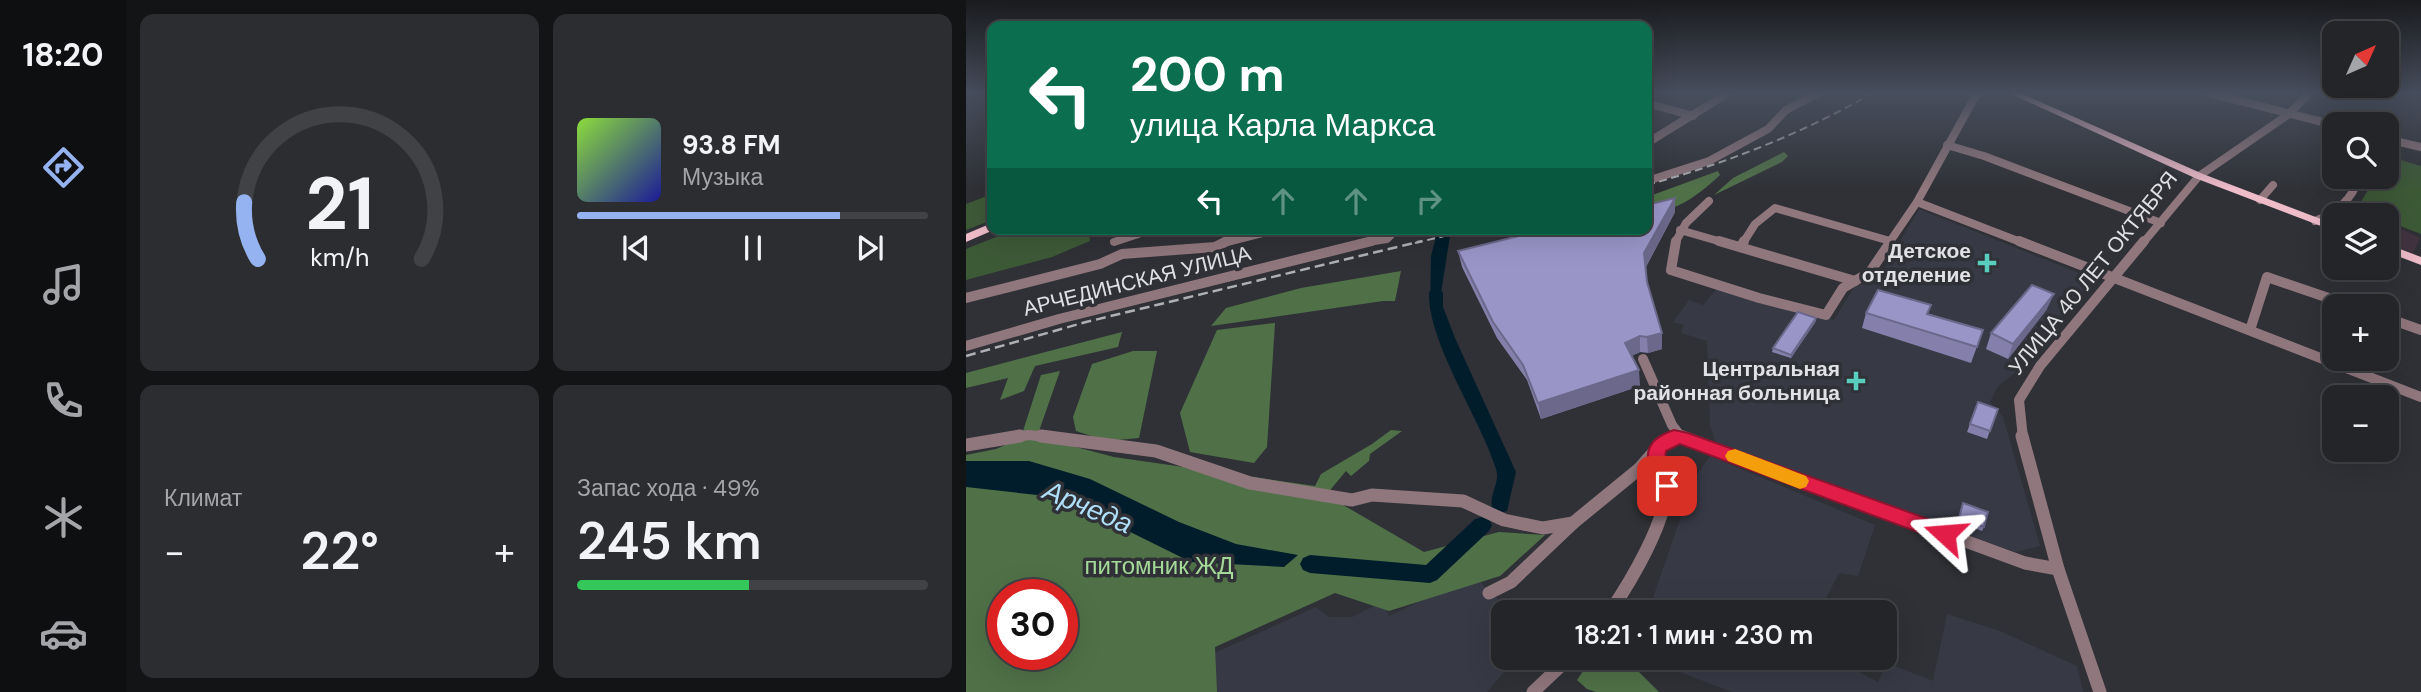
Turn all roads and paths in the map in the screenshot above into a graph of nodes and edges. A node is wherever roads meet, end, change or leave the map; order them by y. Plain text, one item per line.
1 (1677, 125) edge
2 (1772, 125) edge
3 (1959, 125) edge
4 (2085, 125) edge
5 (2270, 125) edge
6 (1652, 140) edge
7 (2399, 142) edge
8 (1947, 145) junction
9 (2421, 147) edge
10 (2199, 176) junction
11 (1652, 179) edge
12 (2273, 186) dead end
13 (2354, 189) edge
14 (2260, 200) junction
15 (1709, 201) dead end
16 (1917, 202) junction
17 (2315, 221) junction
18 (2161, 223) junction
19 (2322, 224) edge
20 (987, 229) edge
21 (1680, 230) junction
22 (1131, 235) edge
23 (1252, 235) edge
24 (1391, 235) edge
25 (966, 238) edge
26 (1891, 241) junction
27 (1741, 247) junction
28 (2399, 253) edge
29 (1122, 254) junction
30 (2421, 261) edge
31 (2114, 278) junction
32 (1855, 281) junction
33 (2322, 296) edge
34 (966, 298) edge
35 (2399, 322) edge
36 (2250, 330) junction
37 (2421, 330) edge
38 (966, 346) edge
39 (1643, 359) dead end
40 (2421, 397) edge
41 (1681, 438) junction
42 (966, 445) edge
43 (1657, 447) junction
44 (1573, 523) junction
45 (2058, 569) junction
46 (1489, 593) dead end
47 (1618, 600) edge
48 (1557, 670) edge
49 (1534, 692) edge
50 (2100, 692) edge

1 - 6 street
2 - 11 street
3 - 8 street
4 - 10 main road
5 - 10 street, УЛИЦА 40 ЛЕТ ОКТЯБРЯ
7 - 9 street
8 - 16 street
8 - 18 street
10 - 14 main road
10 - 18 street, УЛИЦА 40 ЛЕТ ОКТЯБРЯ
12 - 14 street
13 - 17 street
14 - 17 main road
15 - 21 street
16 - 26 street
16 - 31 street
17 - 19 main road
18 - 31 street, УЛИЦА 40 ЛЕТ ОКТЯБРЯ
20 - 25 main road
21 - 27 street
21 - 32 street
22 - 29 street, АРЧЕДИНСКАЯ УЛИЦА
23 - 29 street, АРЧЕДИНСКАЯ УЛИЦА
24 - 38 street, АРЧЕДИНСКАЯ УЛИЦА
26 - 27 street
26 - 32 street
27 - 32 street
28 - 30 main road
29 - 34 street, АРЧЕДИНСКАЯ УЛИЦА
31 - 36 street
31 - 45 street, УЛИЦА 40 ЛЕТ ОКТЯБРЯ
33 - 36 street
35 - 37 street
36 - 40 street
39 - 41 street
41 - 43 street
41 - 45 street
42 - 44 street
43 - 44 street
43 - 47 street
44 - 46 street
45 - 50 street, УЛИЦА 40 ЛЕТ ОКТЯБРЯ
48 - 49 street

